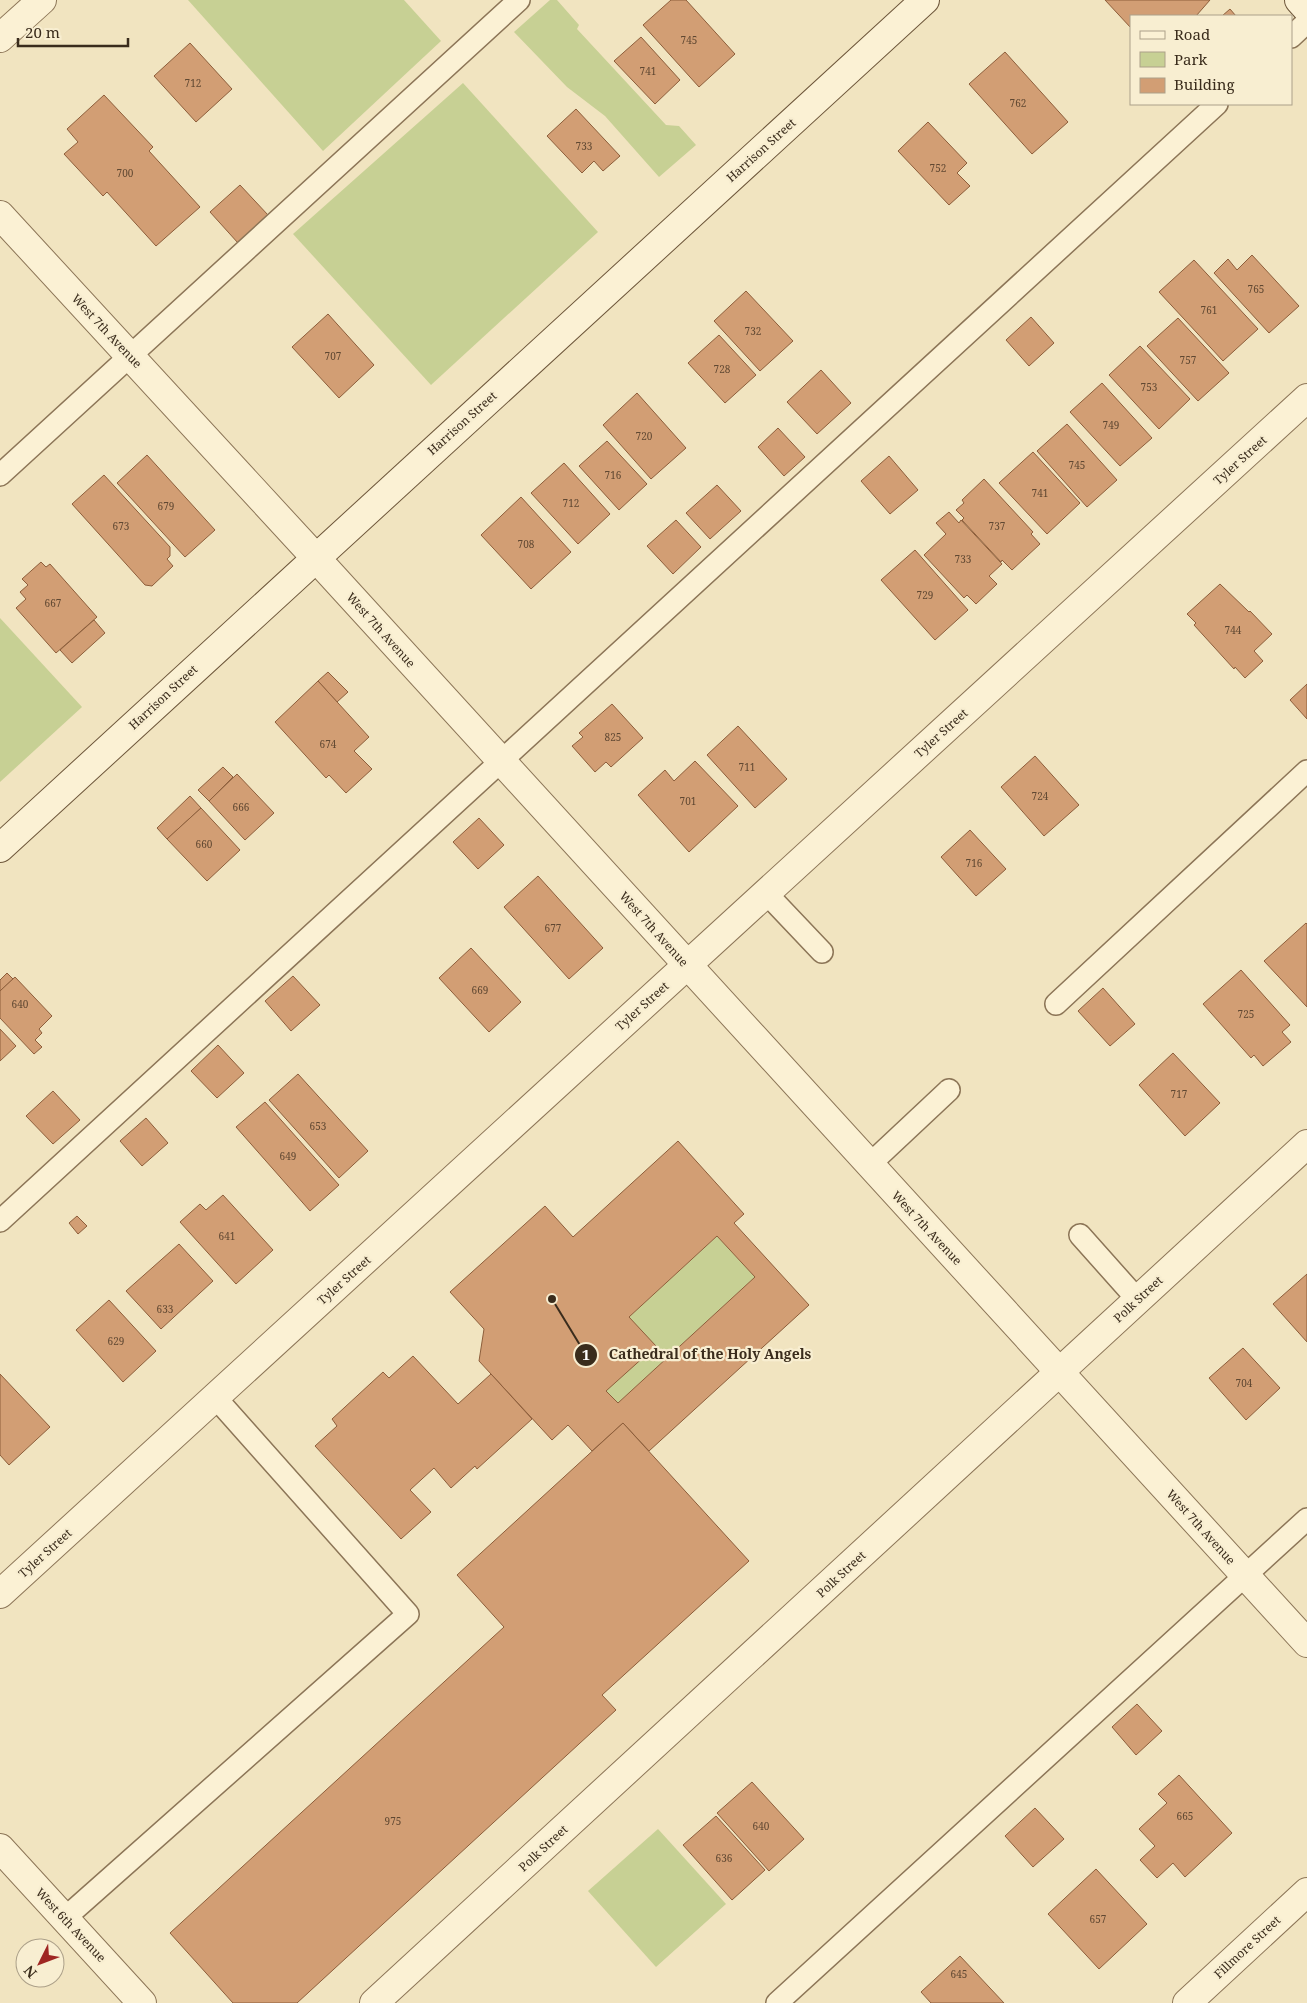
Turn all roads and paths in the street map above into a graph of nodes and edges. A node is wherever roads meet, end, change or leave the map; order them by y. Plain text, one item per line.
1 (42, 0) edge
2 (519, 0) edge
3 (925, 0) edge
4 (1299, 0) edge
5 (1307, 9) edge
6 (1307, 22) edge
7 (1292, 36) edge
8 (0, 38) edge
9 (1217, 105) edge
10 (0, 215) edge
11 (130, 356) junction
12 (1307, 398) edge
13 (0, 474) edge
14 (315, 557) junction
15 (500, 760) junction
16 (1307, 771) edge
17 (0, 848) edge
18 (766, 893) junction
19 (822, 952) dead end
20 (687, 966) junction
21 (1056, 1004) dead end
22 (949, 1090) dead end
23 (1307, 1144) edge
24 (869, 1165) junction
25 (0, 1221) edge
26 (1080, 1235) dead end
27 (1138, 1299) junction
28 (1059, 1372) junction
29 (215, 1397) junction
30 (1307, 1519) edge
31 (1245, 1576) junction
32 (0, 1594) edge
33 (1307, 1643) edge
34 (0, 1848) edge
35 (1307, 1892) edge
36 (65, 1918) junction
37 (142, 2003) edge
38 (374, 2003) edge
39 (777, 2003) edge
40 (1187, 2003) edge

1 - 8 street
2 - 11 lane
3 - 14 street, Harrison Street
4 - 5 street
6 - 7 lane
9 - 15 lane
10 - 11 street, West 7th Avenue
11 - 13 lane
11 - 14 street, West 7th Avenue
12 - 18 street, Tyler Street
14 - 15 street, West 7th Avenue
14 - 17 street, Harrison Street
15 - 20 street, West 7th Avenue
15 - 25 lane
16 - 21 lane
18 - 19 lane
18 - 20 street, Tyler Street
20 - 24 street, West 7th Avenue
20 - 29 street, Tyler Street
22 - 24 lane
23 - 27 street, Polk Street
24 - 28 street, West 7th Avenue
26 - 27 lane
27 - 28 street, Polk Street
28 - 31 street, West 7th Avenue
28 - 38 street, Polk Street
29 - 32 street, Tyler Street
29 - 36 lane
30 - 31 lane
31 - 33 street, West 7th Avenue
31 - 39 lane
34 - 36 street, West 6th Avenue
35 - 40 street, Fillmore Street
36 - 37 street, West 6th Avenue

